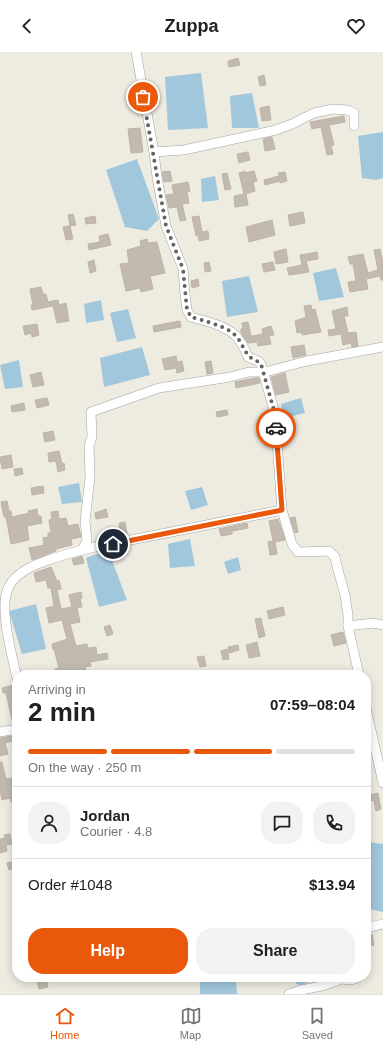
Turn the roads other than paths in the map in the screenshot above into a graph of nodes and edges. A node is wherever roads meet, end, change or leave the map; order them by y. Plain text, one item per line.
1 (136, 52) edge
2 (354, 126) dead end
3 (154, 152) junction
4 (383, 347) edge
5 (263, 372) junction
6 (282, 510) junction
7 (82, 550) junction
8 (383, 625) edge
9 (348, 626) junction
10 (15, 670) edge
11 (357, 670) edge
12 (12, 730) edge
13 (0, 732) edge
14 (371, 739) edge
15 (383, 783) edge
16 (383, 924) edge
17 (371, 927) edge
18 (333, 982) edge
19 (289, 994) edge

1 - 3 street
2 - 3 street
3 - 5 street
4 - 5 street
5 - 6 street
5 - 7 street
6 - 7 street
6 - 9 street
7 - 10 street
8 - 9 street
9 - 11 street
12 - 13 street
14 - 15 street
16 - 17 street
18 - 19 street

